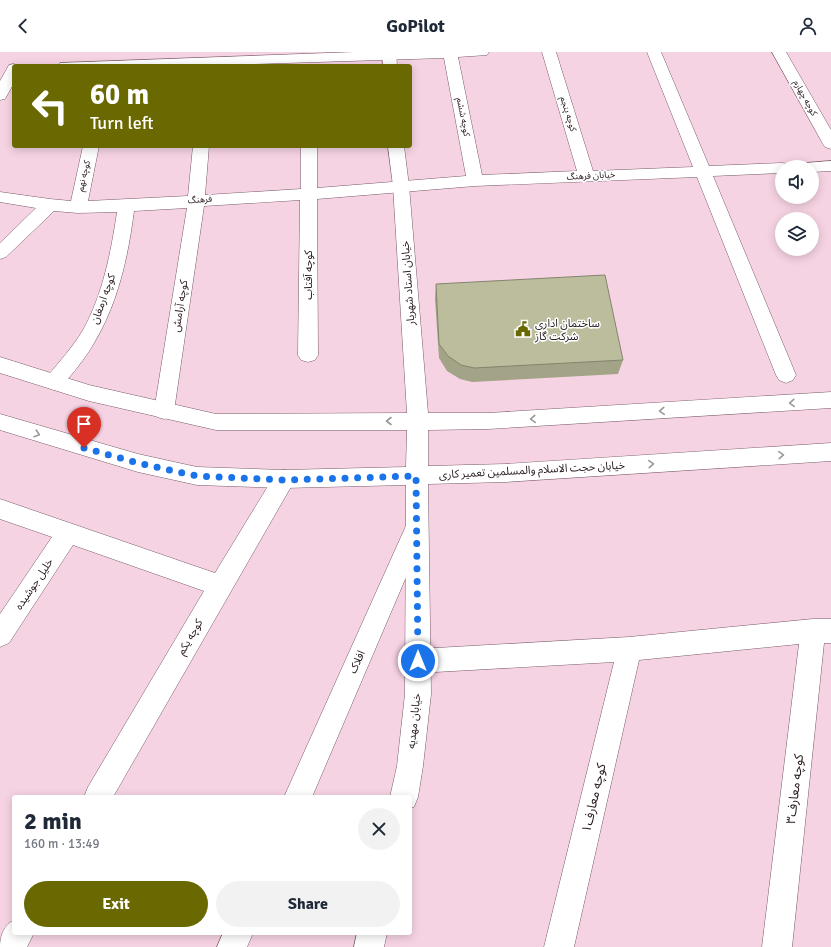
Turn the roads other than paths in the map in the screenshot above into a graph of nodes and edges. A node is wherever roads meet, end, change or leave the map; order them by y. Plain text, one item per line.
1 (482, 52) edge
2 (549, 52) edge
3 (654, 52) edge
4 (779, 52) edge
5 (450, 53) junction
6 (389, 58) edge
7 (312, 59) edge
8 (208, 60) edge
9 (110, 61) edge
10 (0, 62) edge
11 (83, 64) edge
12 (12, 67) edge
13 (12, 72) edge
14 (0, 96) edge
15 (831, 144) edge
16 (91, 148) edge
17 (201, 148) edge
18 (309, 148) edge
19 (396, 148) edge
20 (831, 166) edge
21 (819, 167) edge
22 (775, 168) edge
23 (703, 170) junction
24 (586, 176) junction
25 (476, 181) junction
26 (401, 186) junction
27 (308, 194) junction
28 (0, 197) edge
29 (196, 201) junction
30 (50, 205) junction
31 (126, 206) junction
32 (78, 207) junction
33 (0, 253) edge
34 (308, 355) dead end
35 (0, 365) edge
36 (786, 375) dead end
37 (54, 382) junction
38 (831, 400) edge
39 (164, 411) junction
40 (418, 421) junction
41 (0, 422) edge
42 (831, 453) edge
43 (416, 476) junction
44 (284, 480) junction
45 (0, 509) edge
46 (416, 528) junction
47 (68, 533) junction
48 (220, 586) junction
49 (822, 631) edge
50 (0, 635) edge
51 (629, 649) junction
52 (418, 661) junction
53 (99, 795) edge
54 (299, 795) edge
55 (404, 795) edge
56 (18, 935) edge
57 (237, 935) edge
58 (372, 935) edge
59 (11, 947) edge
60 (232, 947) edge
61 (369, 947) edge
62 (559, 947) edge
63 (777, 947) edge

1 - 5 street
2 - 24 street, کوچه پنجم
3 - 23 street
4 - 15 street, کوچه چهارم
5 - 6 street
5 - 25 street, کوچه ششم
6 - 7 street
7 - 8 street
8 - 9 street
9 - 11 street
10 - 12 street
13 - 14 street
16 - 32 street, کوچه نهم
17 - 29 street, کوچه آرامش
18 - 27 street, کوچه آفتاب
19 - 26 street, خیابان استاد شهریار
20 - 21 street
22 - 23 street, خیابان فرهنگ
23 - 24 street, خیابان فرهنگ
23 - 36 street
24 - 25 street, خیابان فرهنگ
25 - 26 street, خیابان فرهنگ
26 - 27 street, فرهنگ
26 - 40 street, خیابان استاد شهریار
27 - 29 street, فرهنگ
27 - 34 street, کوچه آفتاب
28 - 30 street, فرهنگ
29 - 31 street, فرهنگ
29 - 39 street, کوچه آرامش
30 - 32 street, فرهنگ
30 - 33 street
31 - 32 street, فرهنگ
31 - 37 street, کوچه ارمغان
35 - 37 street
37 - 39 street
38 -> 40 street
40 -> 39 street
40 - 43 street, خیابان استاد شهریار
41 -> 44 street, خیابان حجت الاسلام والمسلمین تعمیر کاری
43 -> 42 street, خیابان حجت الاسلام والمسلمین تعمیر کاری
43 - 44 street, خیابان حجت الاسلام والمسلمین تعمیر کاری
43 - 46 street, خیابان مهدیه
44 - 48 street, کوچه یکم
45 - 47 street
46 - 52 street, خیابان مهدیه
46 - 54 street, افلاک
47 - 48 street
47 - 50 street, خلیل جوشیده
48 - 53 street, کوچه یکم
49 - 51 street
49 - 63 street, کوچه معارف۳
51 - 52 street
51 - 62 street, کوچه معارف۱
52 - 55 street, خیابان مهدیه
56 - 59 street
57 - 60 street
58 - 61 street

